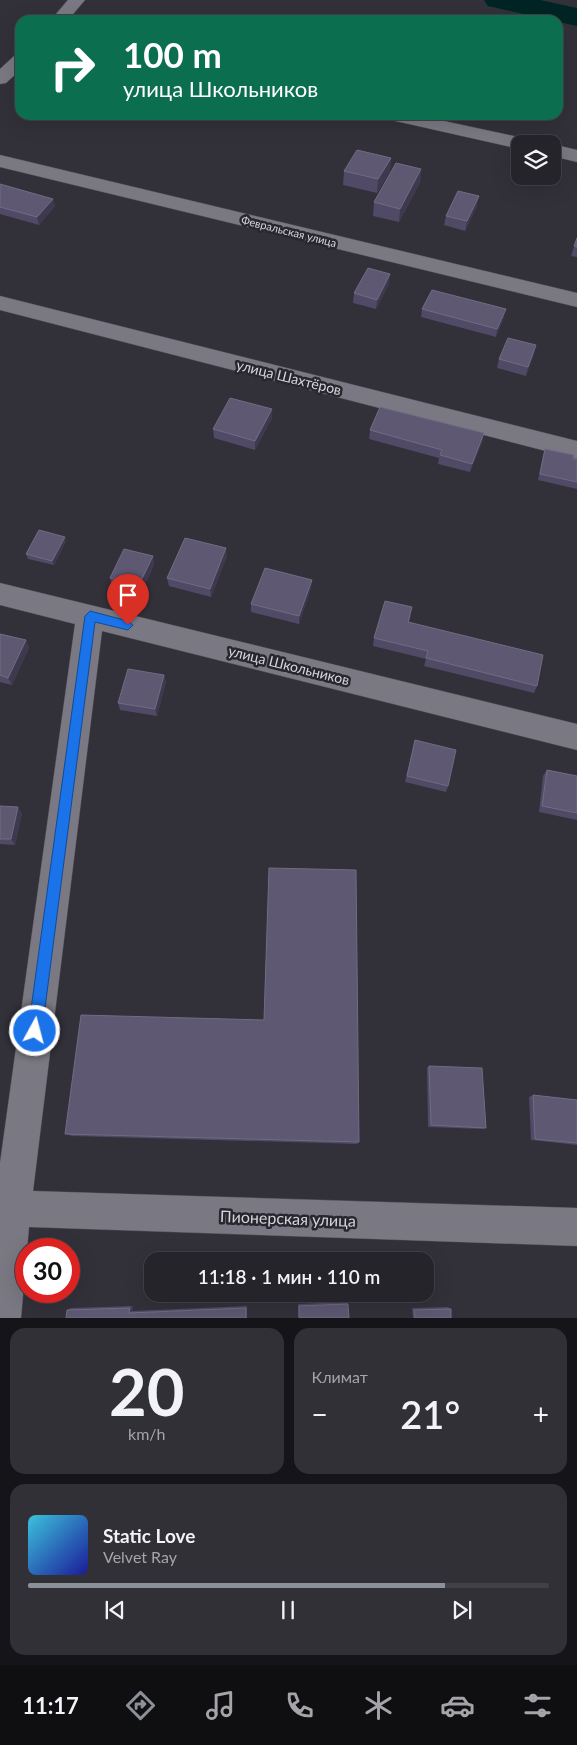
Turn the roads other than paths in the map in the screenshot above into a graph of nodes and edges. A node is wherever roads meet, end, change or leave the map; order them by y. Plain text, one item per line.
1 (77, 0) edge
2 (64, 15) edge
3 (15, 65) edge
4 (0, 79) edge
5 (414, 120) edge
6 (511, 141) edge
7 (561, 152) edge
8 (577, 156) edge
9 (0, 161) edge
10 (577, 300) edge
11 (0, 304) edge
12 (577, 450) edge
13 (0, 594) edge
14 (90, 616) junction
15 (577, 737) edge
16 (6, 1208) edge
17 (577, 1227) edge
18 (2, 1318) edge

1 - 2 street
3 - 4 street
5 - 6 street
7 - 8 street
9 - 10 street, Февральская улица
11 - 12 street, улица Шахтёров
13 - 14 street, улица Школьников
14 - 15 street, улица Школьников
14 - 16 street
16 - 17 street, Пионерская улица
16 - 18 street

